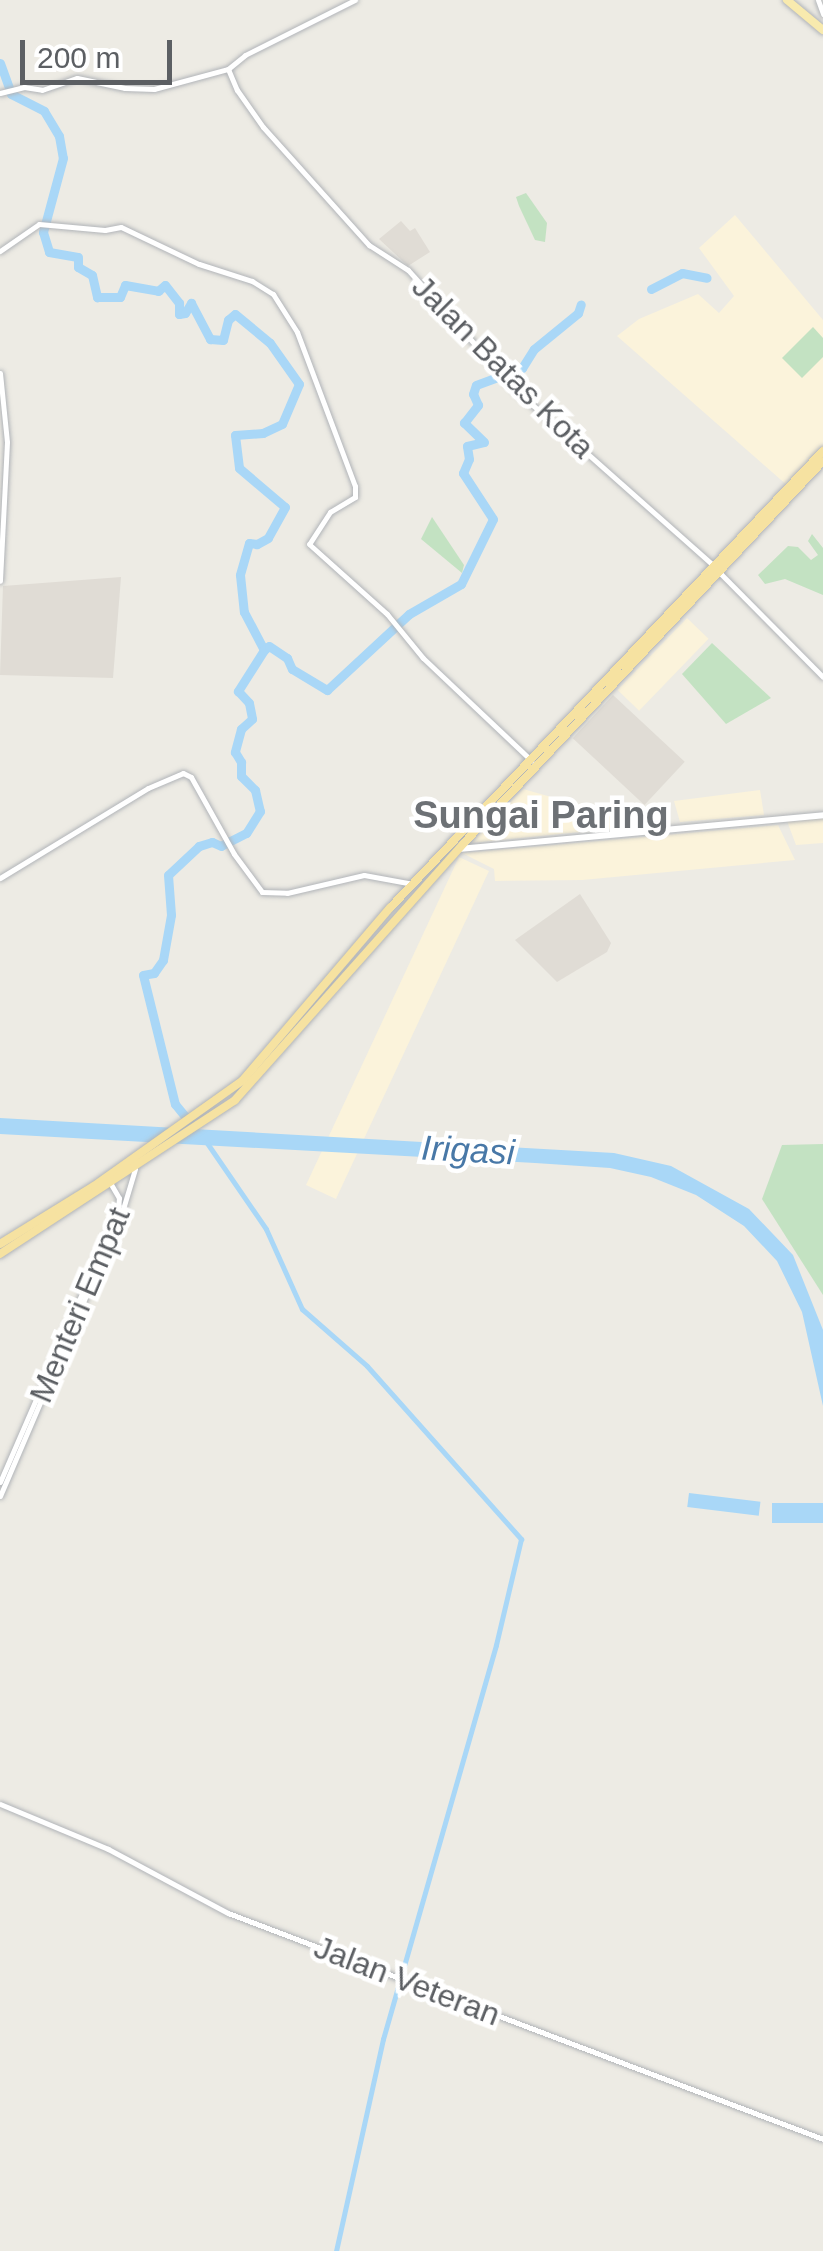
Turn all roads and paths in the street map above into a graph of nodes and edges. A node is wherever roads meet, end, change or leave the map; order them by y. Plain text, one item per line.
1 (356, 0) edge
2 (787, 0) edge
3 (818, 0) edge
4 (820, 19) edge
5 (823, 30) edge
6 (228, 69) junction
7 (6, 91) edge
8 (0, 251) edge
9 (0, 373) edge
10 (823, 451) edge
11 (823, 461) edge
12 (715, 568) junction
13 (0, 582) edge
14 (674, 613) junction
15 (823, 677) edge
16 (531, 760) junction
17 (507, 790) junction
18 (497, 802) junction
19 (823, 815) edge
20 (458, 849) junction
21 (0, 878) edge
22 (413, 884) junction
23 (382, 924) junction
24 (370, 938) junction
25 (135, 1168) junction
26 (111, 1184) junction
27 (64, 1209) junction
28 (51, 1216) junction
29 (112, 1230) junction
30 (1, 1240) edge
31 (0, 1254) edge
32 (8, 1469) junction
33 (0, 1482) edge
34 (0, 1495) edge
35 (0, 1804) edge
36 (823, 2139) edge

1 - 6 street
2 - 4 main road
3 - 4 street
4 - 5 main road
6 - 7 street
6 - 12 street, Jalan Batas Kota
8 - 16 street
9 - 13 street
10 - 12 highway
11 - 12 highway
12 - 14 highway
12 - 15 street, Jalan Batas Kota
14 - 16 highway
14 - 17 highway
16 - 17 highway
17 - 18 highway
18 - 20 highway
18 - 22 highway
19 - 20 main road
20 - 23 highway
21 - 22 street
22 - 23 highway
23 - 24 highway
24 - 25 highway
24 - 27 highway
25 - 26 highway
25 - 29 street, Menteri Empat
26 - 27 highway
26 - 29 street, Menteri Empat
27 - 28 highway
28 - 30 highway
28 - 31 highway
29 - 32 street, Menteri Empat
32 - 33 street, Menteri Empat
32 - 34 street, Menteri Empat
35 - 36 street, Jalan Veteran

